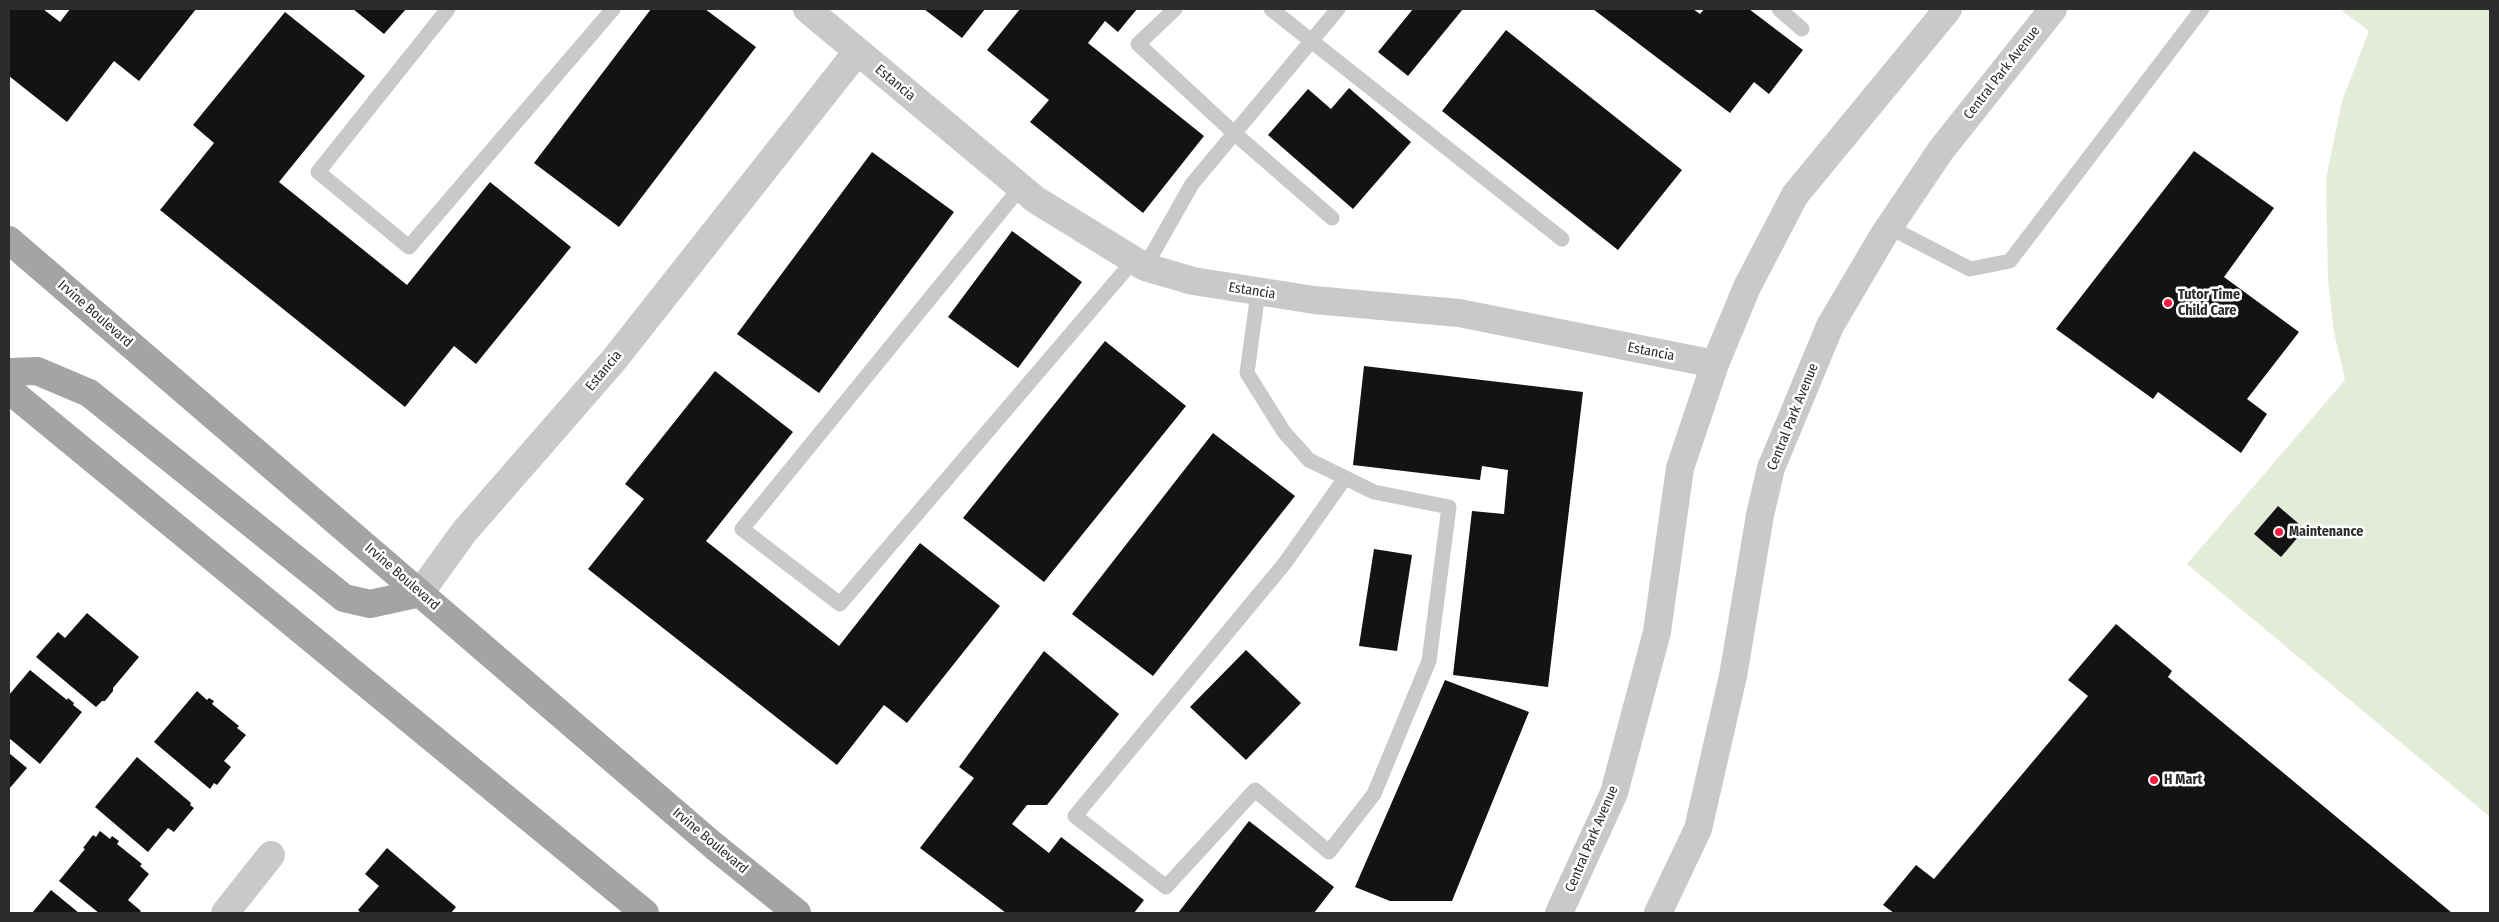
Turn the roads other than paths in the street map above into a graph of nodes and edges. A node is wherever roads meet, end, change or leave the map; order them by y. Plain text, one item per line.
1 (448, 9) edge
2 (613, 9) edge
3 (807, 9) edge
4 (1175, 9) edge
5 (1271, 9) edge
6 (1338, 9) edge
7 (1779, 9) edge
8 (1948, 9) edge
9 (2053, 9) edge
10 (2202, 9) edge
11 (1802, 29) dead end
12 (1312, 41) junction
13 (858, 52) junction
14 (1234, 133) junction
15 (1020, 188) junction
16 (1332, 218) dead end
17 (1889, 227) junction
18 (1562, 239) dead end
19 (9, 240) edge
20 (1139, 264) junction
21 (1258, 292) junction
22 (1715, 364) junction
23 (9, 372) edge
24 (9, 390) edge
25 (1345, 478) junction
26 (420, 592) junction
27 (271, 855) dead end
28 (225, 913) edge
29 (645, 913) edge
30 (797, 913) edge
31 (1559, 913) edge
32 (1658, 913) edge

1 - 2 lane
3 - 13 street, Estancia
4 - 14 lane
5 - 12 lane
6 - 12 lane
7 - 11 lane
8 - 22 street, Central Park Avenue
9 - 17 street, Central Park Avenue
10 - 17 lane
12 - 14 lane
12 - 18 lane
13 - 15 street, Estancia
13 - 26 street, Estancia
14 - 16 lane
14 - 20 lane
15 - 20 street, Estancia
15 - 20 lane
17 - 32 street, Central Park Avenue
19 - 26 main road, Irvine Boulevard
20 - 21 street, Estancia
21 - 22 street, Estancia
21 - 25 lane
22 - 31 street, Central Park Avenue
23 - 26 main road
24 - 29 main road
25 - 25 lane
26 - 30 main road, Irvine Boulevard
27 - 28 street

